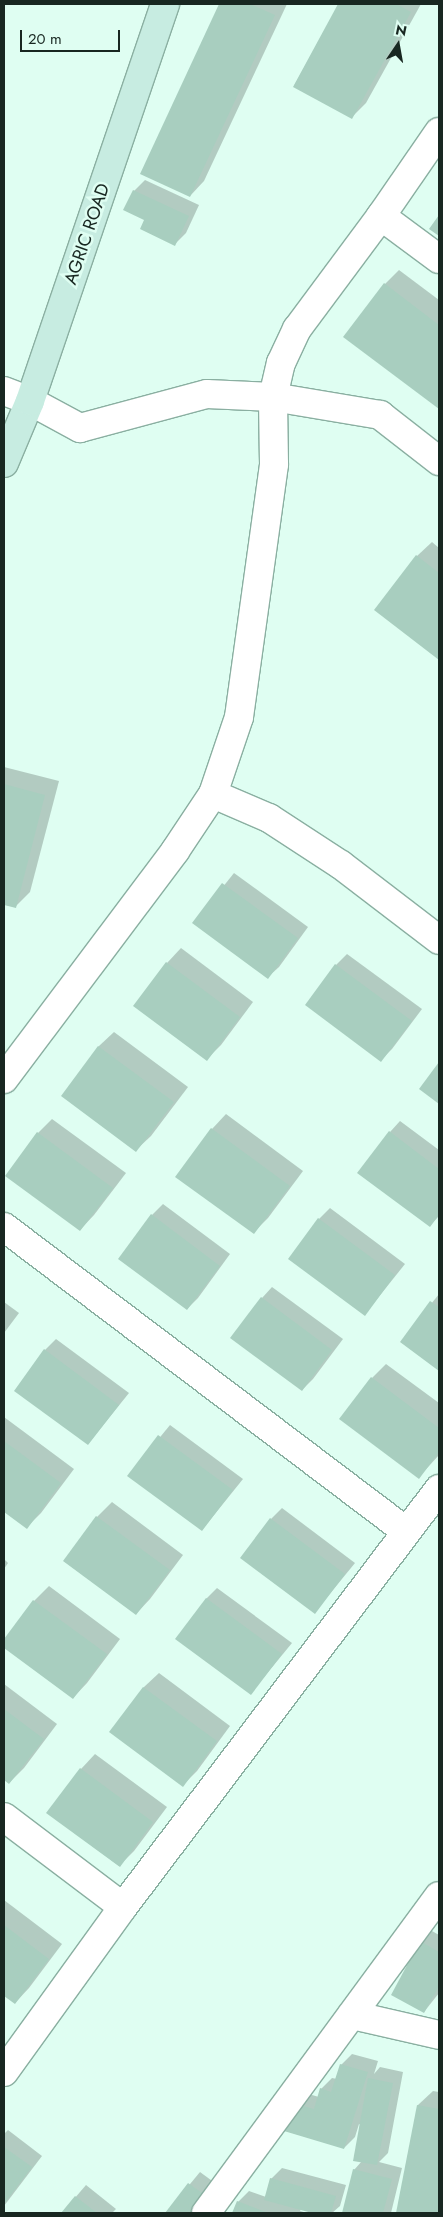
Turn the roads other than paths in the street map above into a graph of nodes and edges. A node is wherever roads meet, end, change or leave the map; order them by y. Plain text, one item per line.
1 (165, 4) edge
2 (439, 132) edge
3 (381, 216) junction
4 (439, 259) edge
5 (4, 391) edge
6 (274, 397) junction
7 (30, 401) junction
8 (439, 461) edge
9 (4, 463) edge
10 (213, 794) junction
11 (439, 940) edge
12 (4, 1079) edge
13 (4, 1227) edge
14 (439, 1489) edge
15 (407, 1532) junction
16 (4, 1817) edge
17 (439, 1896) edge
18 (123, 1908) junction
19 (352, 2015) junction
20 (439, 2035) edge
21 (4, 2072) edge
22 (206, 2213) edge

1 - 7 street, AGRIC ROAD
2 - 3 street
3 - 4 street
3 - 6 street
5 - 7 street
6 - 7 street
6 - 8 street
6 - 10 street
7 - 9 street, AGRIC ROAD
10 - 11 street
10 - 12 street
13 - 15 street
14 - 15 street
15 - 18 street
16 - 18 street
17 - 19 street
18 - 21 street
19 - 20 street
19 - 22 street

